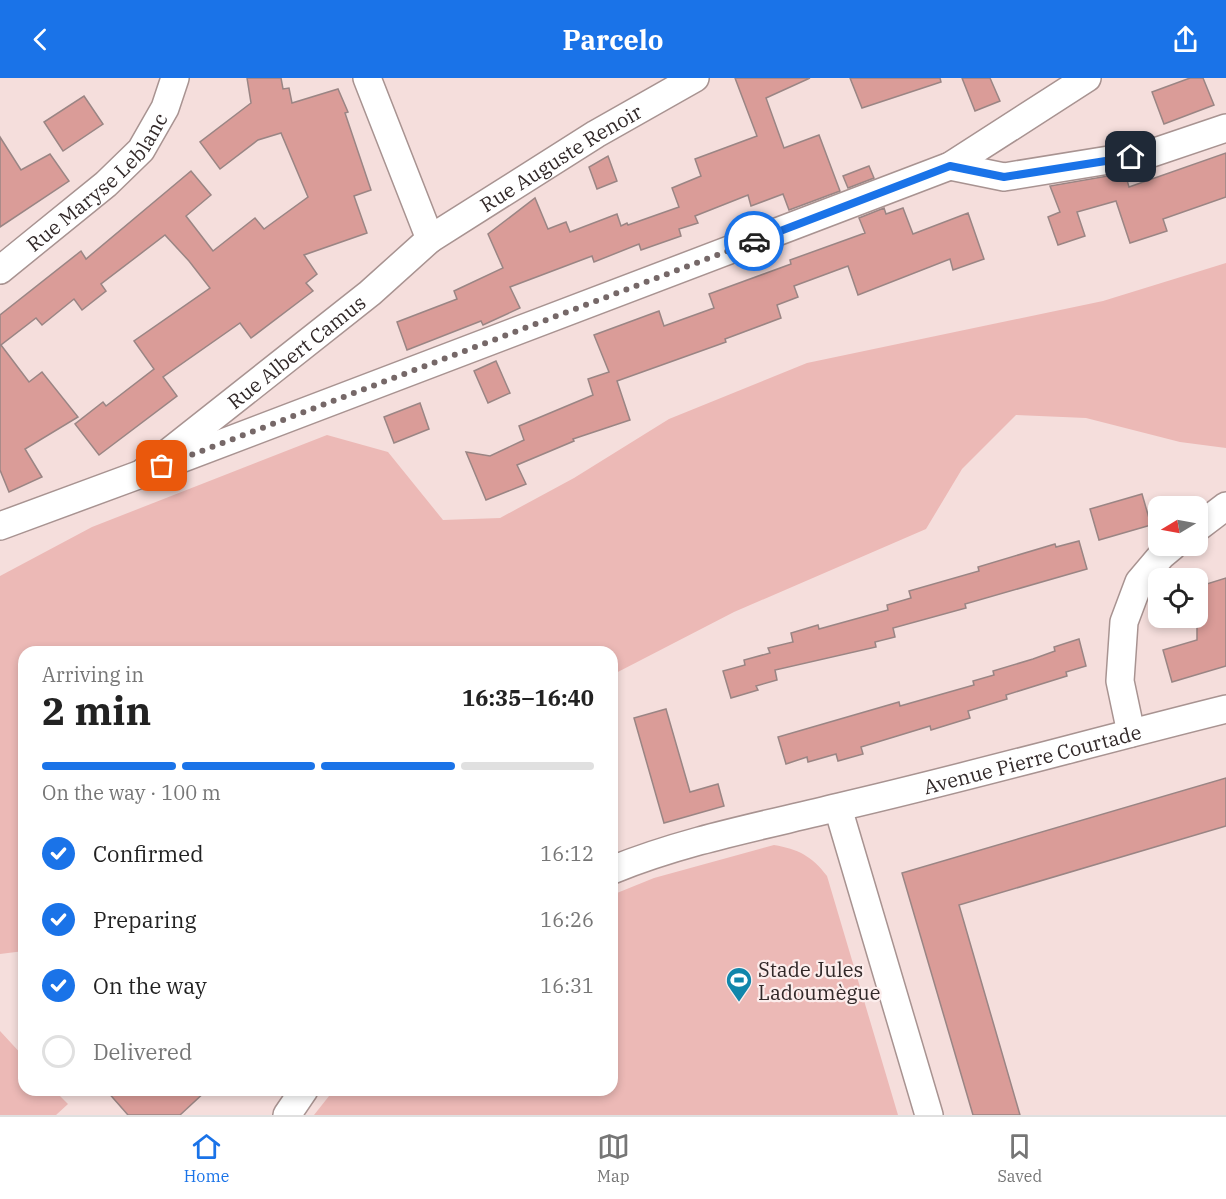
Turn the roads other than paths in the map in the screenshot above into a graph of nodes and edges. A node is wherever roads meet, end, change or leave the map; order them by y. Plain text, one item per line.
1 (175, 78) edge
2 (368, 78) edge
3 (695, 78) edge
4 (1087, 78) edge
5 (1226, 128) edge
6 (950, 166) junction
7 (430, 240) junction
8 (0, 270) edge
9 (141, 474) junction
10 (1226, 506) edge
11 (1208, 520) edge
12 (0, 526) edge
13 (1161, 556) edge
14 (1226, 709) edge
15 (1131, 733) junction
16 (838, 808) junction
17 (618, 868) edge
18 (299, 1096) edge
19 (287, 1115) edge
20 (929, 1115) edge

1 - 8 street, Rue Maryse Leblanc
2 - 7 street
3 - 7 street, Rue Auguste Renoir
4 - 6 street
5 - 6 street
6 - 9 street
7 - 9 street, Rue Albert Camus
9 - 12 street, Rue Albert Camus
10 - 11 street
13 - 15 street
14 - 15 street, Avenue Pierre Courtade
15 - 16 street, Avenue Pierre Courtade
16 - 17 street, Avenue Pierre Courtade
16 - 20 street
18 - 19 street

